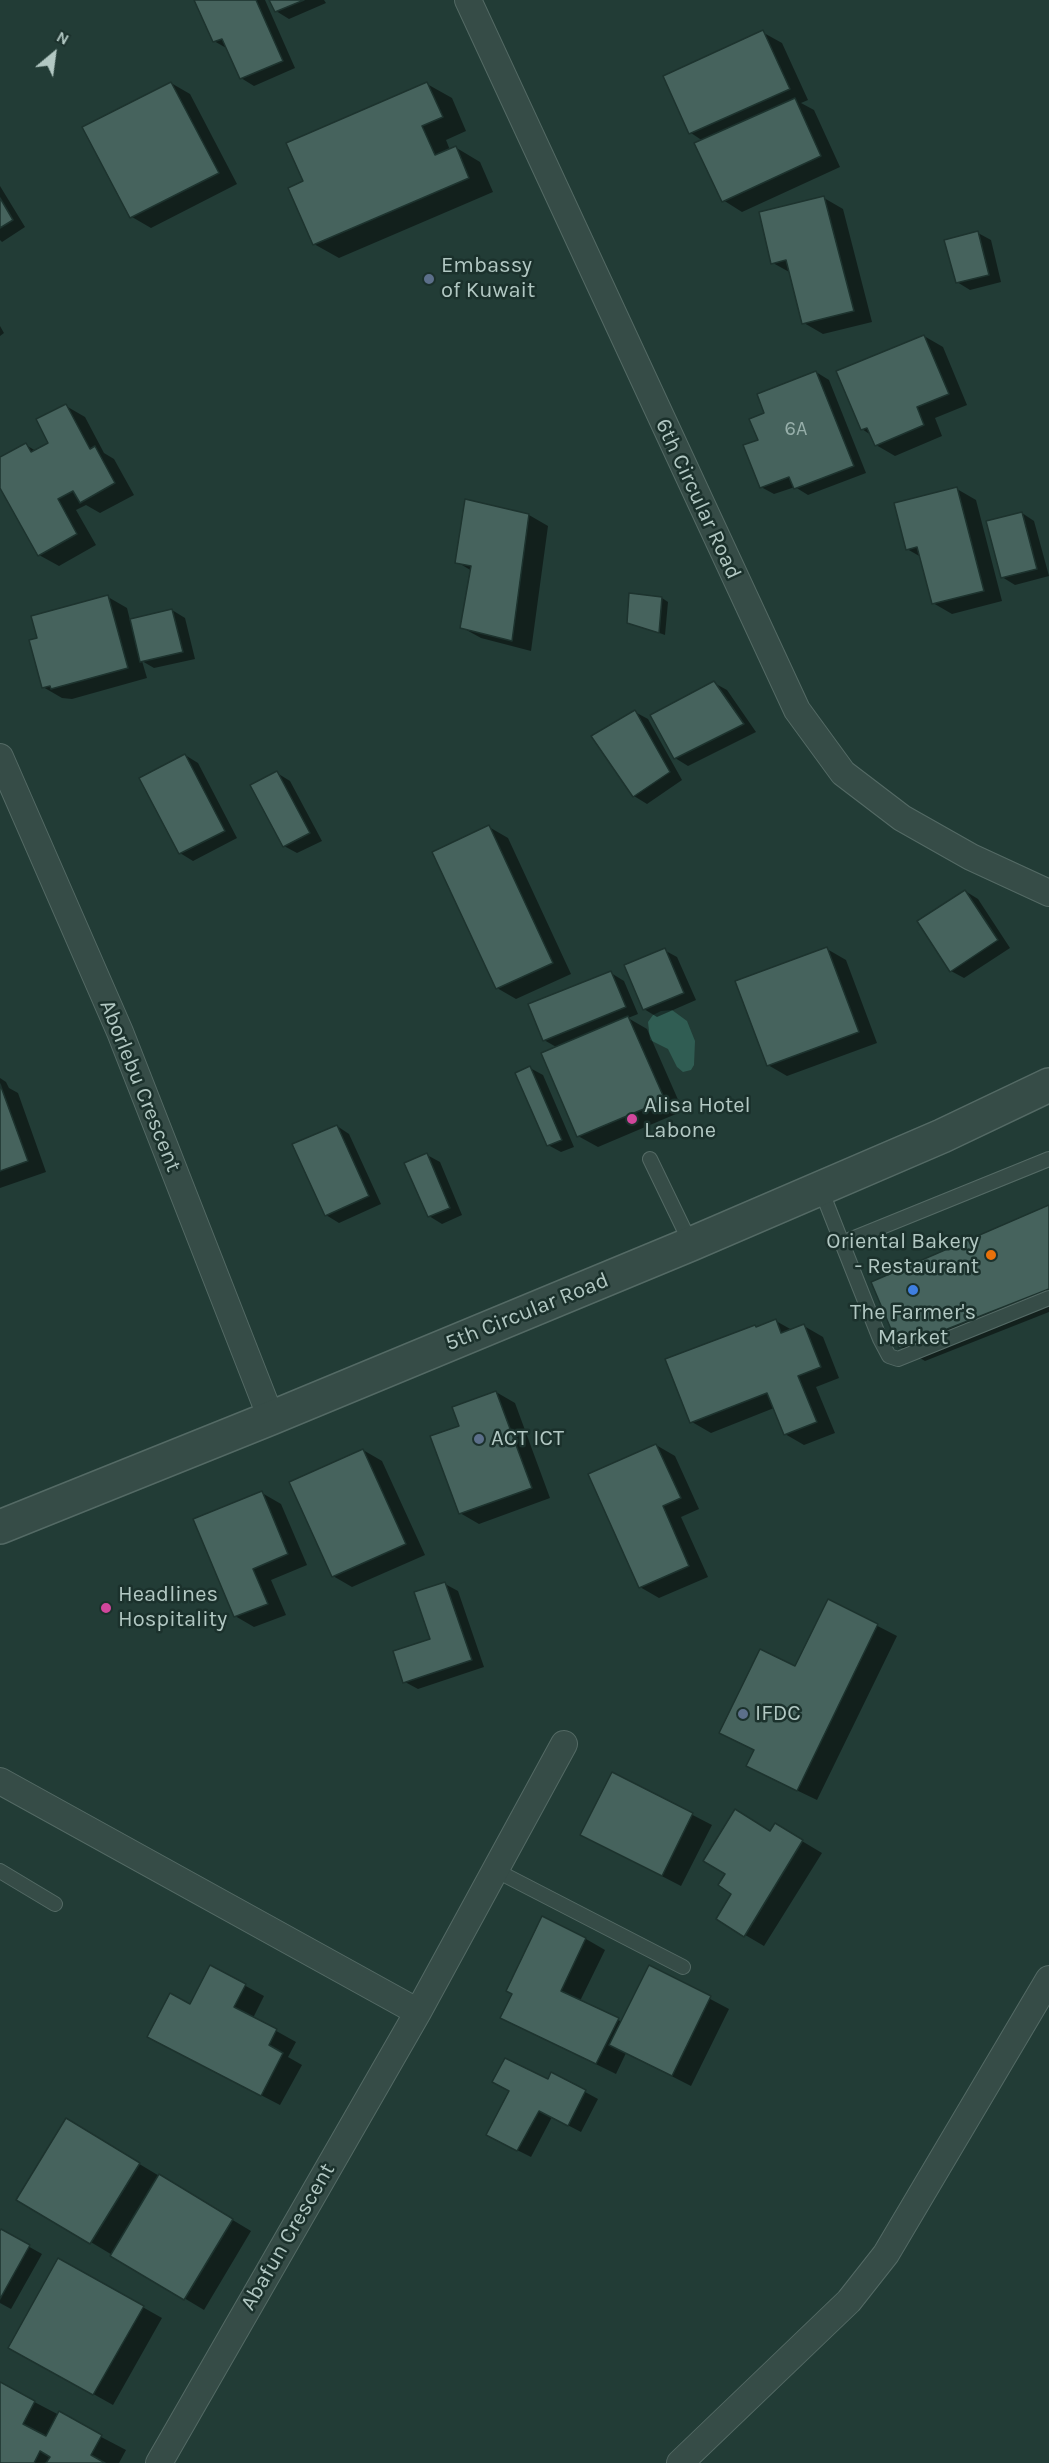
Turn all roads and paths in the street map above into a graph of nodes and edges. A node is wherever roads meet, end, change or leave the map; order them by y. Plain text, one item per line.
1 (468, 0) edge
2 (0, 757) edge
3 (1049, 893) edge
4 (1049, 1085) edge
5 (650, 1159) dead end
6 (1049, 1159) edge
7 (820, 1187) junction
8 (842, 1243) junction
9 (691, 1244) junction
10 (1049, 1298) edge
11 (271, 1418) junction
12 (0, 1527) edge
13 (564, 1743) dead end
14 (0, 1781) edge
15 (495, 1870) junction
16 (0, 1871) edge
17 (55, 1904) dead end
18 (683, 1966) dead end
19 (1049, 1979) edge
20 (418, 2012) junction
21 (159, 2463) edge
22 (680, 2463) edge

1 - 3 street, 6th Circular Road
2 - 11 street, Aborlebu Crescent
4 - 7 street, 5th Circular Road
5 - 9 lane
6 - 8 lane
7 - 8 lane
7 - 9 street, 5th Circular Road
8 - 10 lane
9 - 11 street, 5th Circular Road
11 - 12 street, 5th Circular Road
13 - 15 street, Abafun Crescent
14 - 20 street
15 - 18 lane
15 - 20 street, Abafun Crescent
16 - 17 lane
19 - 22 street
20 - 21 street, Abafun Crescent

